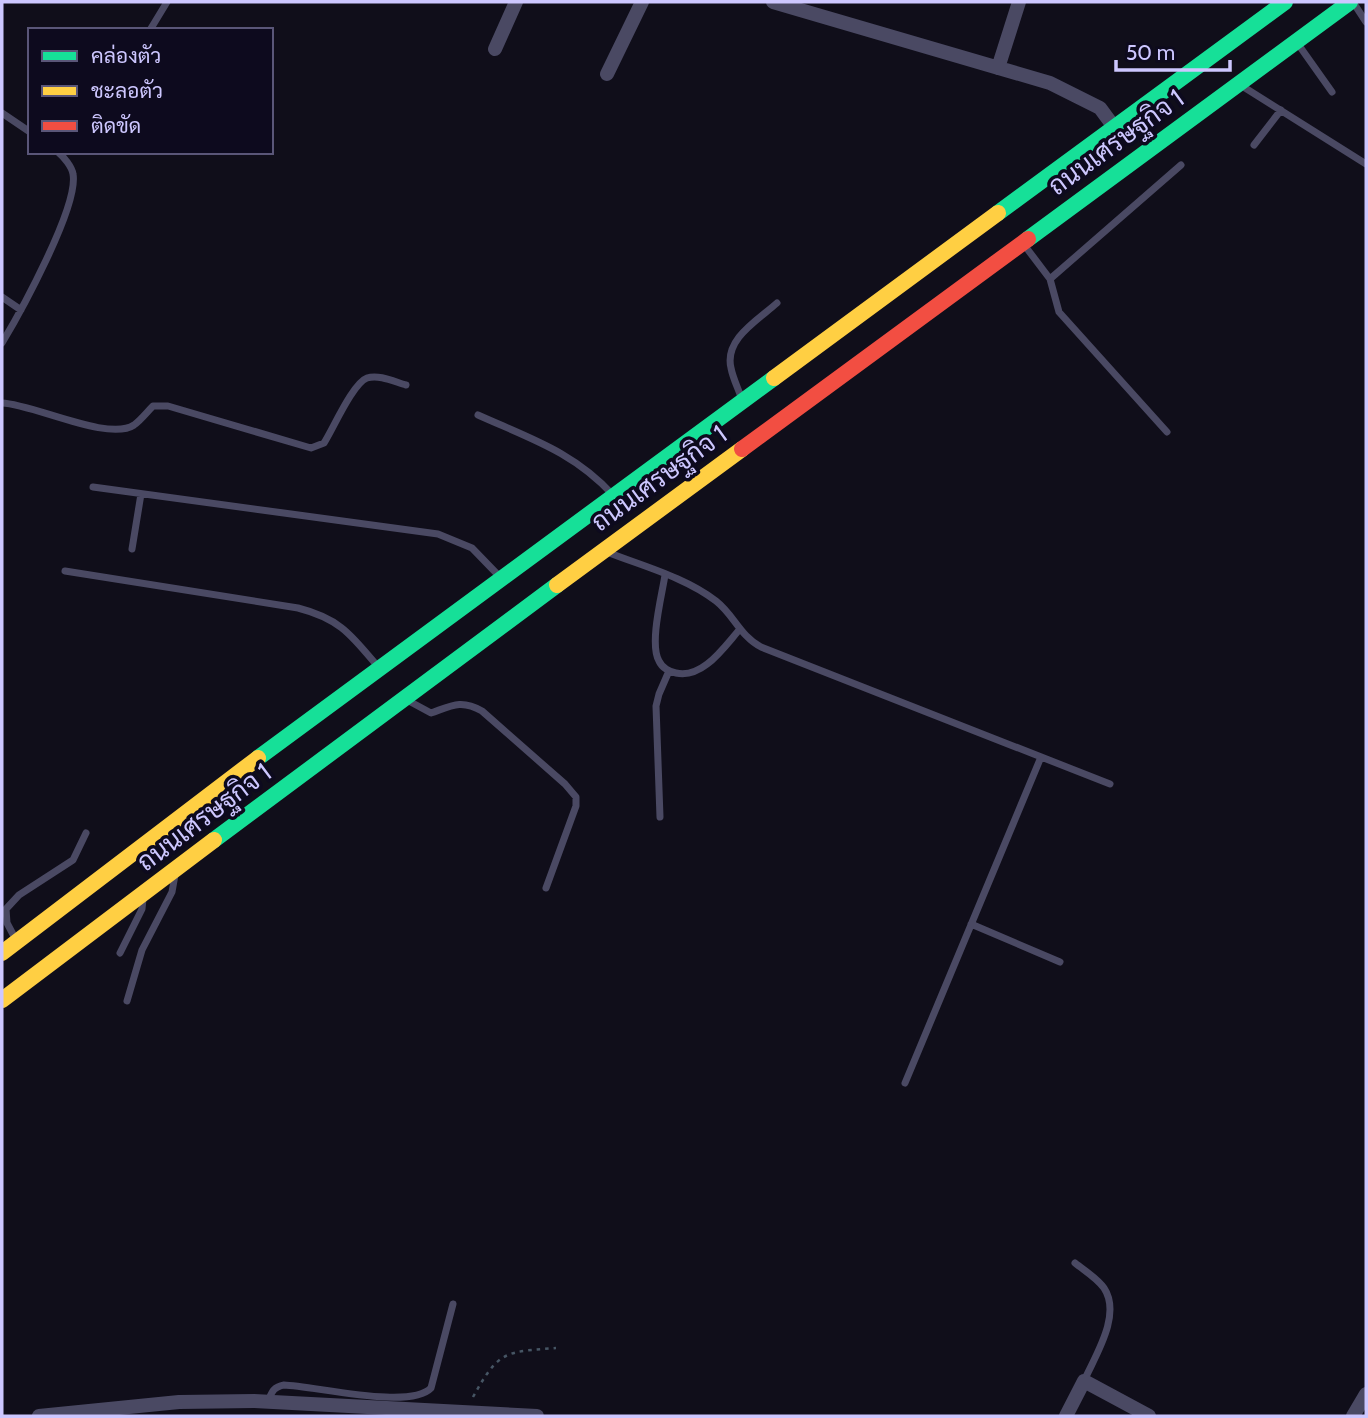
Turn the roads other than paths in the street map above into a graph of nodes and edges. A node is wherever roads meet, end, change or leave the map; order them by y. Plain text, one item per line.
1 (167, 2) edge
2 (516, 2) edge
3 (642, 2) edge
4 (773, 2) edge
5 (823, 2) edge
6 (1019, 2) edge
7 (1285, 2) edge
8 (1351, 2) edge
9 (819, 16) junction
10 (1366, 22) edge
11 (151, 28) edge
12 (1296, 41) junction
13 (495, 48) dead end
14 (998, 68) junction
15 (607, 74) dead end
16 (1239, 83) junction
17 (1332, 92) dead end
18 (1282, 110) junction
19 (2, 113) edge
20 (1114, 127) junction
21 (28, 131) edge
22 (1254, 145) dead end
23 (60, 154) edge
24 (1366, 164) edge
25 (1181, 165) dead end
26 (1021, 242) junction
27 (1050, 279) junction
28 (2, 297) edge
29 (777, 303) dead end
30 (22, 310) junction
31 (2, 343) edge
32 (406, 385) dead end
33 (742, 400) junction
34 (2, 403) edge
35 (478, 415) dead end
36 (1167, 432) dead end
37 (93, 487) dead end
38 (141, 494) junction
39 (613, 496) junction
40 (132, 549) dead end
41 (603, 550) junction
42 (65, 571) dead end
43 (665, 575) junction
44 (501, 579) junction
45 (740, 629) junction
46 (380, 668) junction
47 (669, 671) junction
48 (403, 698) junction
49 (1041, 757) junction
50 (284, 762) junction
51 (1110, 784) dead end
52 (660, 817) dead end
53 (86, 833) dead end
54 (174, 870) junction
55 (546, 888) dead end
56 (142, 895) junction
57 (4, 908) edge
58 (971, 925) junction
59 (17, 942) junction
60 (2, 953) edge
61 (120, 953) dead end
62 (1060, 962) dead end
63 (2, 1000) edge
64 (127, 1001) dead end
65 (905, 1083) dead end
66 (1075, 1264) dead end
67 (453, 1304) dead end
68 (1084, 1381) junction
69 (1366, 1394) edge
70 (268, 1402) junction
71 (178, 1409) edge
72 (305, 1410) edge
73 (418, 1413) edge
74 (39, 1416) edge
75 (52, 1416) edge
76 (537, 1416) edge
77 (1066, 1416) edge
78 (1149, 1416) edge
79 (1353, 1416) edge

1 - 11 lane
2 - 13 street
3 - 15 street
4 - 9 street
5 - 9 street
6 - 14 street
7 - 20 main road, ถนนเศรษฐกิจ 1
8 - 10 lane
8 - 12 main road, ถนนเศรษฐกิจ 1
9 - 14 street
12 - 16 main road, ถนนเศรษฐกิจ 1
12 - 17 lane
14 - 20 street
16 - 18 lane
16 - 26 main road, ถนนเศรษฐกิจ 1
18 - 22 lane
18 - 24 lane
19 - 21 lane
20 - 33 main road, ถนนเศรษฐกิจ 1
23 - 30 lane
25 - 27 lane
26 - 27 lane
26 - 41 main road, ถนนเศรษฐกิจ 1
27 - 36 lane
28 - 30 lane
29 - 33 lane
30 - 31 lane
32 - 34 lane
33 - 39 main road, ถนนเศรษฐกิจ 1
35 - 39 lane
37 - 38 lane
38 - 40 lane
38 - 44 lane
39 - 44 main road, ถนนเศรษฐกิจ 1
41 - 43 lane
41 - 48 main road, ถนนเศรษฐกิจ 1
42 - 46 lane
43 - 45 lane
43 - 47 lane
44 - 46 main road, ถนนเศรษฐกิจ 1
45 - 47 lane
45 - 49 lane
46 - 50 main road, ถนนเศรษฐกิจ 1
47 - 52 lane
48 - 50 main road, ถนนเศรษฐกิจ 1
48 - 55 lane
49 - 51 lane
49 - 58 lane
50 - 54 main road, ถนนเศรษฐกิจ 1
50 - 59 main road, ถนนเศรษฐกิจ 1
53 - 57 lane
54 - 56 main road, ถนนเศรษฐกิจ 1
54 - 64 lane
56 - 61 lane
56 - 63 main road, ถนนเศรษฐกิจ 1
57 - 59 lane
58 - 62 lane
58 - 65 lane
59 - 60 main road, ถนนเศรษฐกิจ 1
66 - 68 lane
67 - 70 lane
68 - 77 street
68 - 78 street
69 - 79 street
70 - 71 street
70 - 72 street
71 - 75 street
72 - 73 street
73 - 76 street
74 - 75 street

